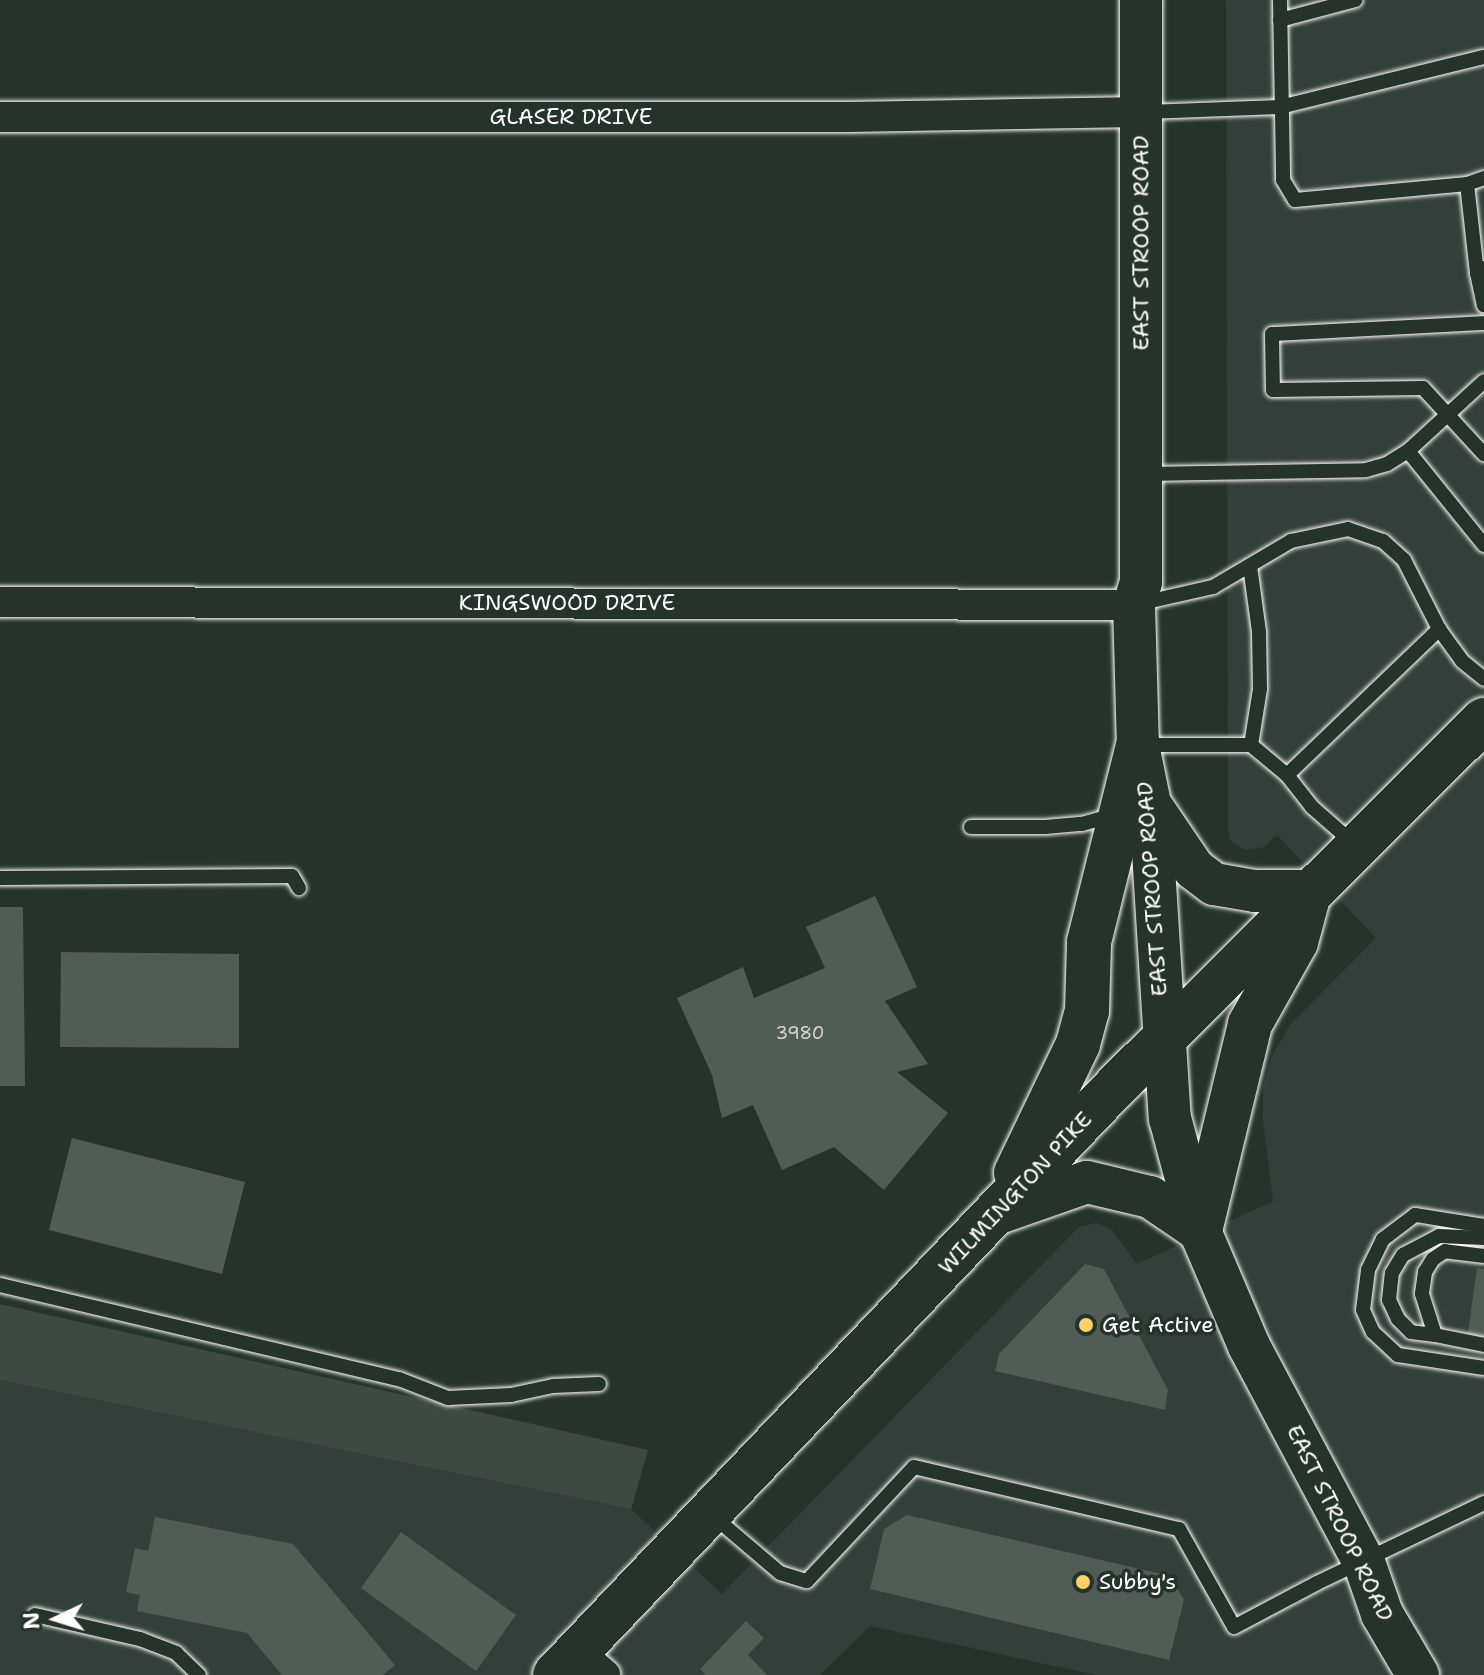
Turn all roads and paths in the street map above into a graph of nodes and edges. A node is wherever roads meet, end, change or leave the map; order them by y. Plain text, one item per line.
1 (1141, 0) edge
2 (1280, 0) edge
3 (1355, 0) edge
4 (1280, 20) junction
5 (1484, 57) edge
6 (1280, 107) junction
7 (1141, 112) junction
8 (0, 117) edge
9 (1484, 178) edge
10 (1467, 184) junction
11 (1481, 270) edge
12 (1484, 305) edge
13 (1484, 323) edge
14 (1484, 381) edge
15 (1448, 413) junction
16 (1408, 451) junction
17 (1484, 454) edge
18 (1141, 474) junction
19 (1484, 545) edge
20 (1250, 566) junction
21 (0, 602) edge
22 (1134, 605) junction
23 (1439, 629) junction
24 (1484, 679) edge
25 (1484, 720) edge
26 (1138, 745) junction
27 (1251, 745) junction
28 (1287, 775) junction
29 (1136, 808) junction
30 (971, 827) dead end
31 (1355, 844) junction
32 (0, 878) edge
33 (299, 888) dead end
34 (1309, 891) junction
35 (1163, 1038) junction
36 (996, 1214) junction
37 (1484, 1226) edge
38 (1200, 1231) junction
39 (1484, 1238) edge
40 (1484, 1256) edge
41 (0, 1285) edge
42 (1435, 1335) junction
43 (1484, 1345) edge
44 (1484, 1368) edge
45 (599, 1384) dead end
46 (1484, 1503) edge
47 (711, 1514) junction
48 (1364, 1562) junction
49 (35, 1615) dead end
50 (580, 1667) edge
51 (199, 1675) edge
52 (1418, 1675) edge

1 - 7 main road, EAST STROOP ROAD
2 - 4 lane
3 - 4 lane
4 - 6 lane
5 - 6 lane
6 - 7 lane
6 - 10 lane
7 - 8 street, GLASER DRIVE
7 - 18 main road, EAST STROOP ROAD
9 - 10 lane
10 - 11 lane
11 - 12 lane
13 - 15 lane
14 - 15 lane
15 - 16 lane
15 - 17 lane
16 - 18 lane
16 - 19 lane
18 - 22 main road, EAST STROOP ROAD
20 - 22 lane
20 - 23 lane
20 - 27 lane
21 - 22 street, KINGSWOOD DRIVE
22 - 26 main road, EAST STROOP ROAD
23 - 24 lane
23 - 28 lane
25 - 31 main road, WILMINGTON PIKE
26 - 27 lane
26 - 29 main road
27 - 28 lane
28 - 31 lane
29 - 30 lane
29 - 34 main road
29 - 35 main road, EAST STROOP ROAD
29 - 36 main road
31 - 34 main road, WILMINGTON PIKE
32 - 33 lane
34 - 35 main road, WILMINGTON PIKE
34 - 38 main road
35 - 36 main road, WILMINGTON PIKE
35 - 38 main road, EAST STROOP ROAD
36 - 38 main road
36 - 47 main road, WILMINGTON PIKE
37 - 44 lane
38 - 48 main road, EAST STROOP ROAD
39 - 42 lane
40 - 42 lane
41 - 45 lane
42 - 43 lane
46 - 48 lane
47 - 48 lane
47 - 50 main road, WILMINGTON PIKE
48 - 52 main road, EAST STROOP ROAD
49 - 51 lane

